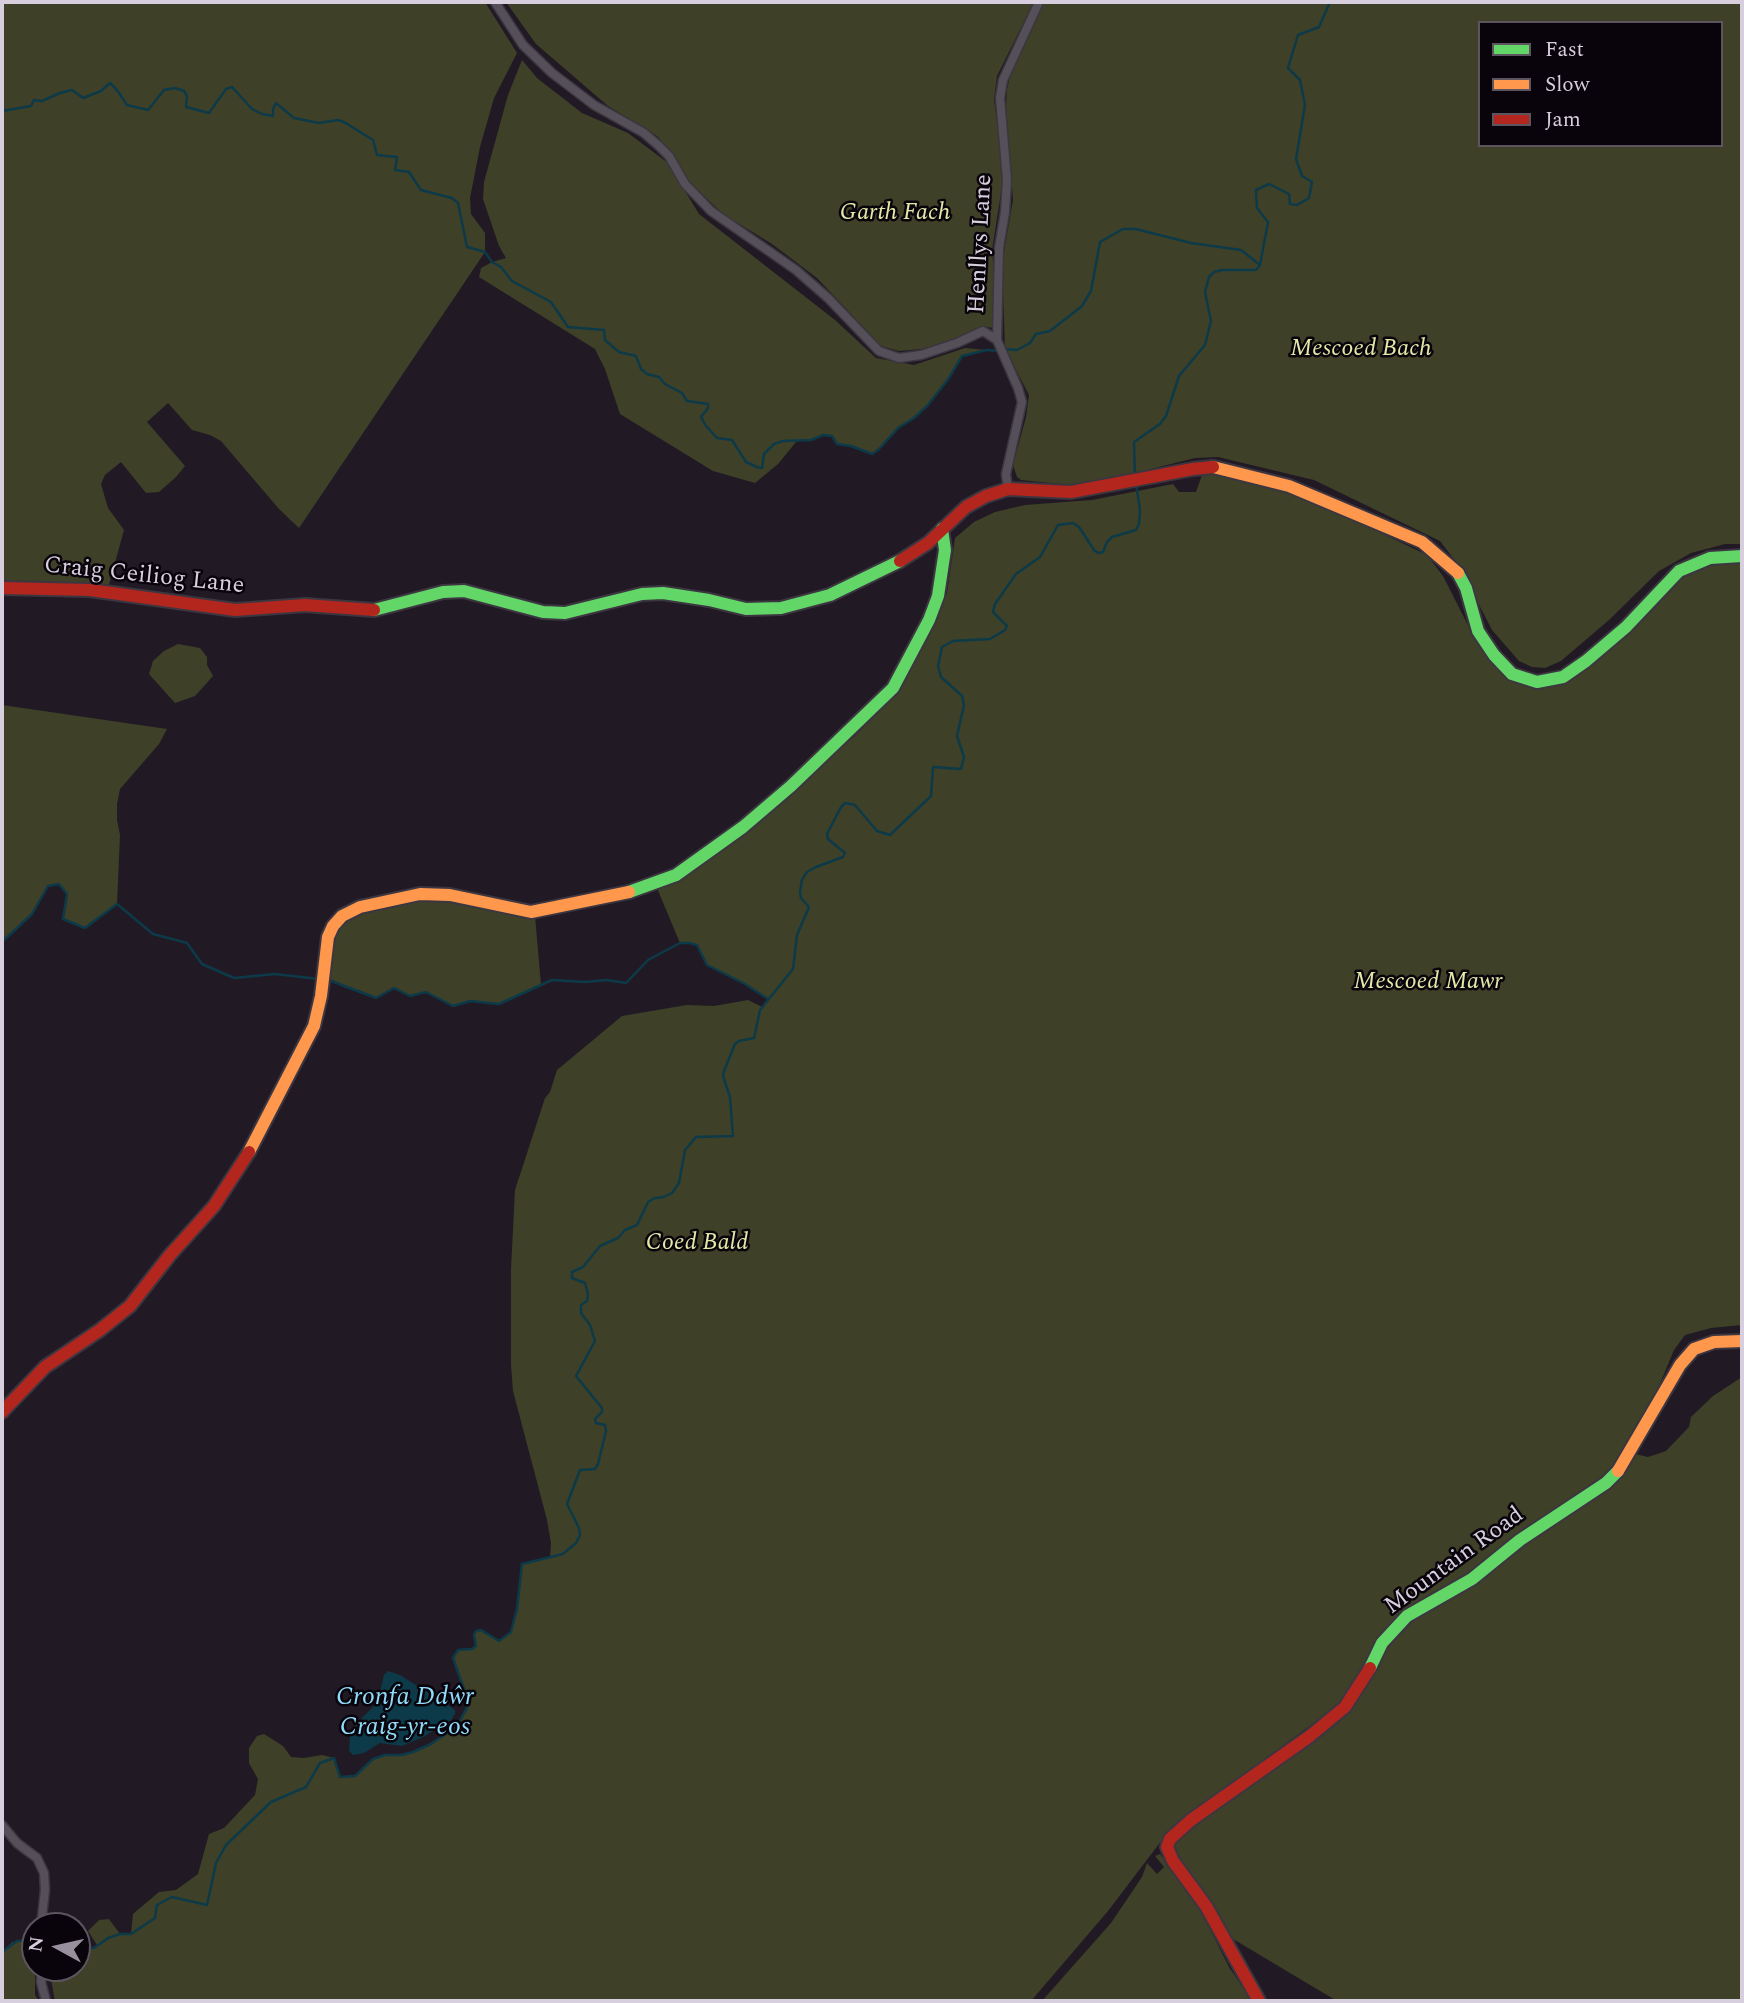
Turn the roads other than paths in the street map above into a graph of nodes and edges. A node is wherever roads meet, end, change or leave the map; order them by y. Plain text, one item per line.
1 (495, 2) edge
2 (1039, 2) edge
3 (997, 340) junction
4 (1008, 489) junction
5 (942, 529) junction
6 (1742, 556) edge
7 (2, 588) edge
8 (1742, 1341) edge
9 (2, 1412) edge
10 (2, 1825) edge
11 (43, 1912) edge
12 (41, 1982) edge
13 (46, 2001) edge
14 (1259, 2001) edge

1 - 3 street
2 - 3 street, Henllys Lane
3 - 4 street, Henllys Lane
4 - 5 street, Craig Ceiliog Lane
4 - 6 street
5 - 7 street, Craig Ceiliog Lane
5 - 9 street
8 - 14 street, Mountain Road
10 - 11 street
12 - 13 street

